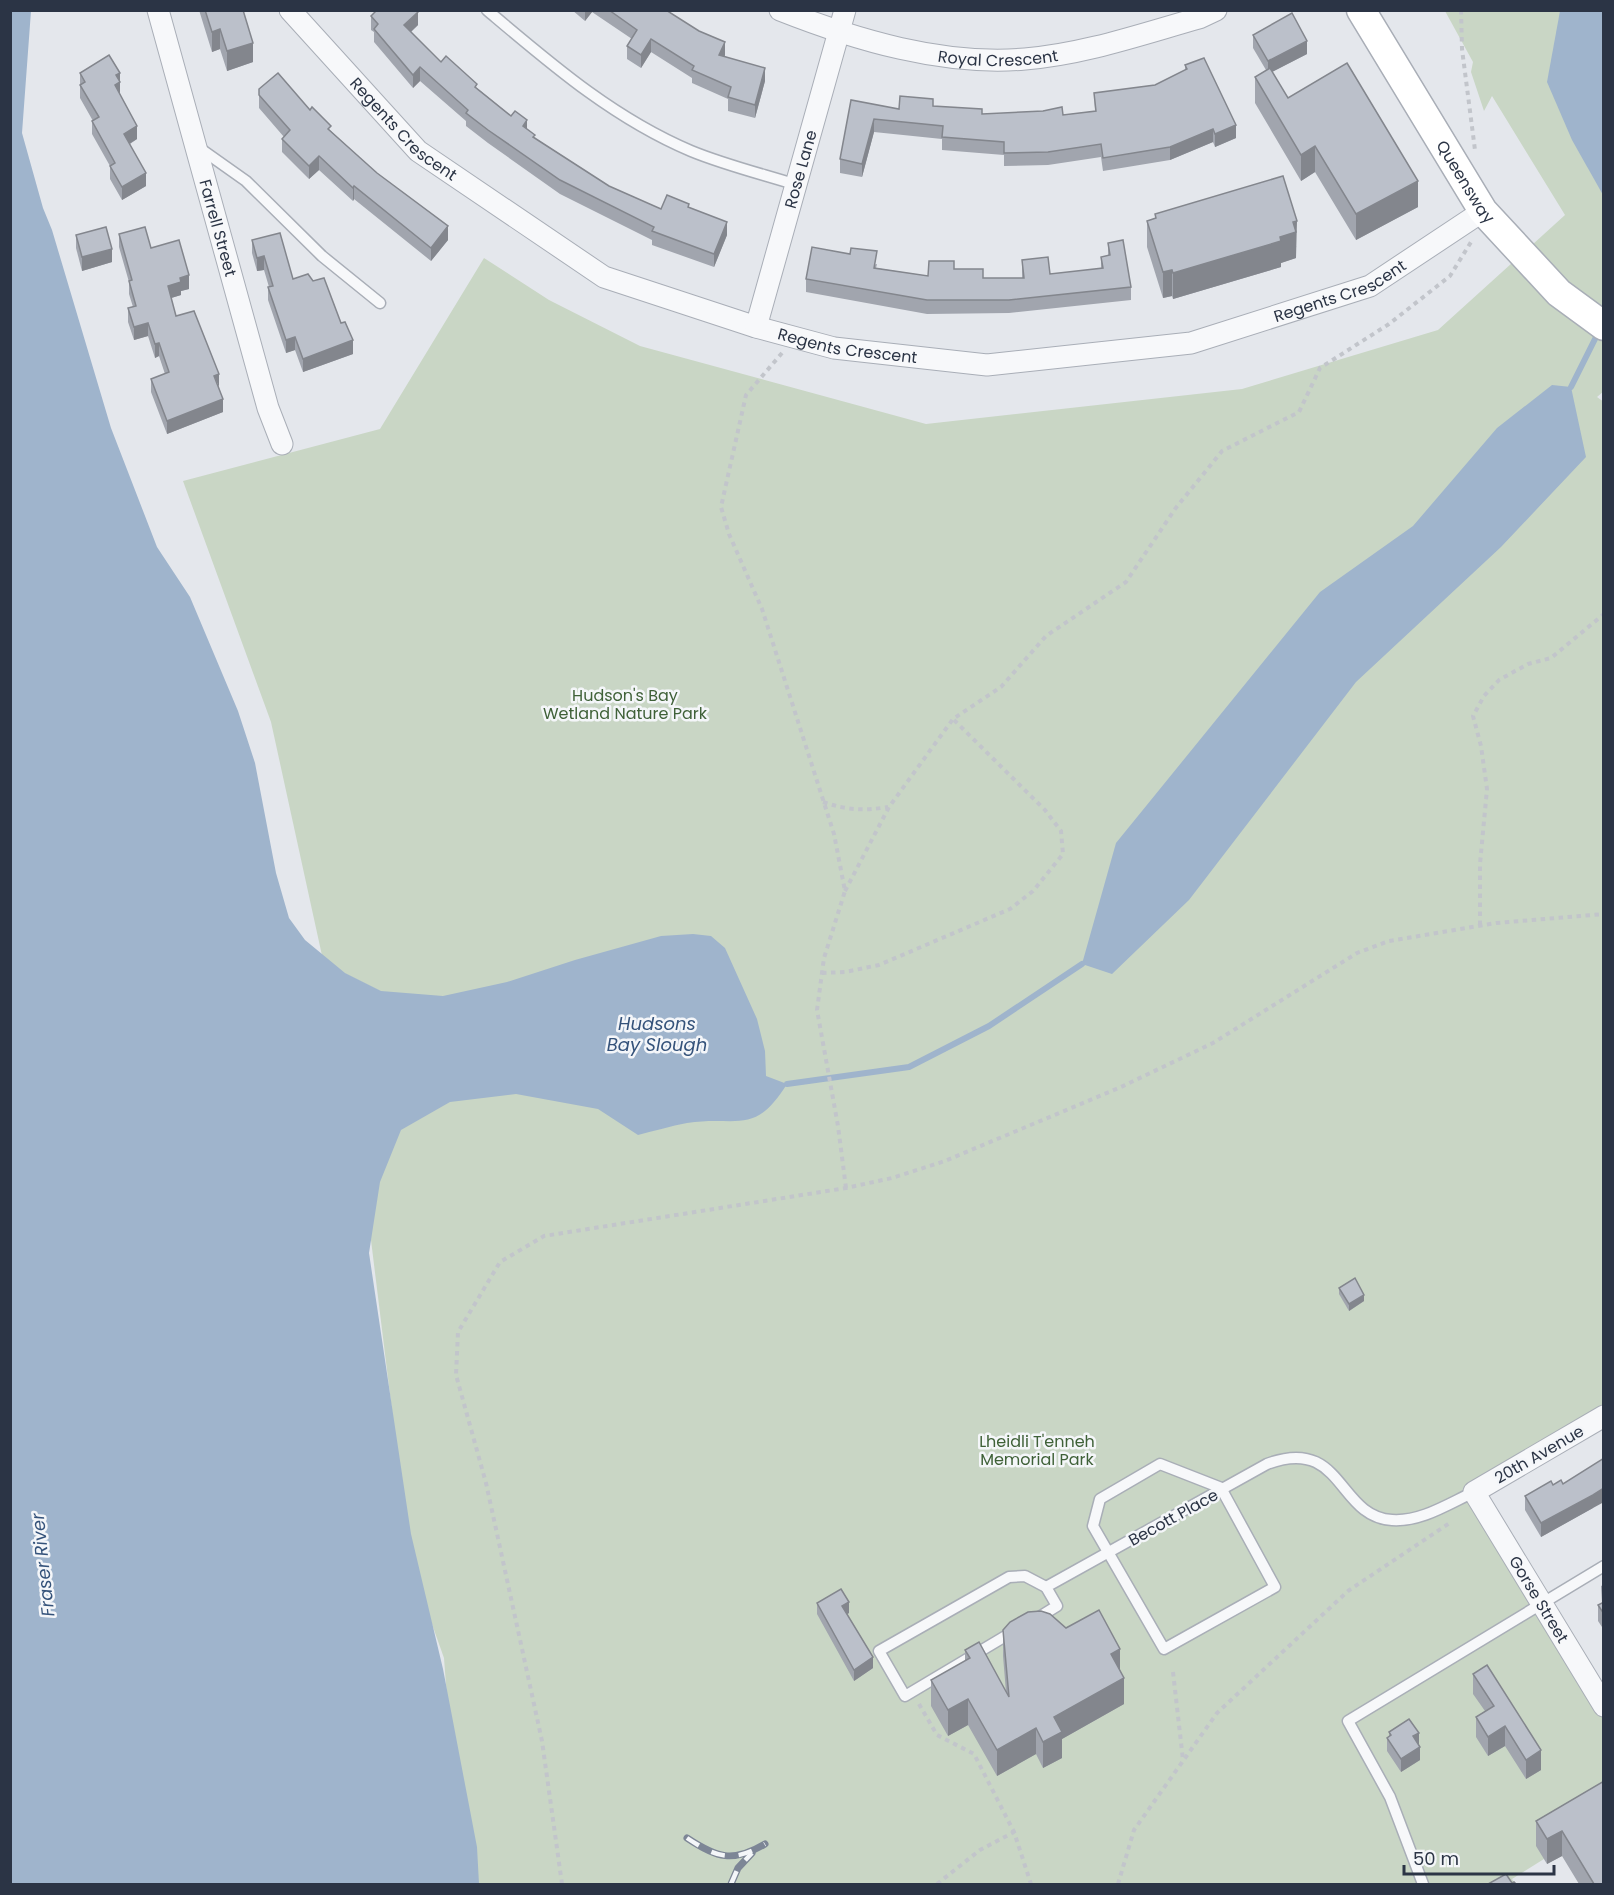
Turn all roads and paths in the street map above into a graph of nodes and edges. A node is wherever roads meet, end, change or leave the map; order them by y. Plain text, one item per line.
1 (158, 10) edge
2 (290, 10) edge
3 (487, 10) edge
4 (780, 10) edge
5 (845, 10) edge
6 (1216, 10) edge
7 (1361, 10) edge
8 (1461, 10) edge
9 (839, 33) junction
10 (195, 145) junction
11 (1476, 153) dead end
12 (797, 185) junction
13 (1483, 211) junction
14 (380, 303) dead end
15 (1604, 326) edge
16 (756, 327) junction
17 (788, 336) junction
18 (282, 444) dead end
19 (1604, 614) edge
20 (953, 719) junction
21 (823, 802) junction
22 (888, 807) junction
23 (845, 891) junction
24 (1604, 914) edge
25 (1480, 925) junction
26 (822, 973) junction
27 (846, 1188) junction
28 (1604, 1416) edge
29 (1223, 1489) junction
30 (1474, 1492) junction
31 (1107, 1553) junction
32 (1604, 1566) edge
33 (1046, 1587) junction
34 (1541, 1603) junction
35 (1173, 1672) dead end
36 (919, 1704) dead end
37 (1604, 1706) edge
38 (1184, 1760) junction
39 (1014, 1832) junction
40 (562, 1884) edge
41 (937, 1884) edge
42 (1031, 1884) edge
43 (1118, 1884) edge
44 (1423, 1884) edge

1 - 10 street, Farrell Street
2 - 16 street, Regents Crescent
3 - 12 lane
4 - 9 street, Royal Crescent
5 - 9 street, Rose Lane
6 - 9 street, Royal Crescent
7 - 13 main road, Queensway
8 - 11 path
9 - 12 street, Rose Lane
10 - 14 lane
10 - 18 street, Farrell Street
12 - 16 street, Rose Lane
13 - 15 main road, Queensway
13 - 17 street, Regents Crescent
13 - 20 path
16 - 17 street, Regents Crescent
17 - 21 path
19 - 25 path
20 - 22 path
20 - 26 path
21 - 22 path
21 - 23 path
22 - 23 path
23 - 26 path
24 - 25 path
25 - 27 path
26 - 27 path
27 - 40 path
28 - 30 street, 20th Avenue
29 - 30 lane, Becott Place
29 - 31 lane, Becott Place
29 - 31 lane
29 - 31 lane
30 - 34 street, Gorse Street
30 - 38 path
31 - 33 lane, Becott Place
32 - 34 lane
33 - 33 lane
34 - 37 street, Gorse Street
34 - 44 lane
35 - 38 path
36 - 39 path
38 - 43 path
39 - 41 path
39 - 42 path

